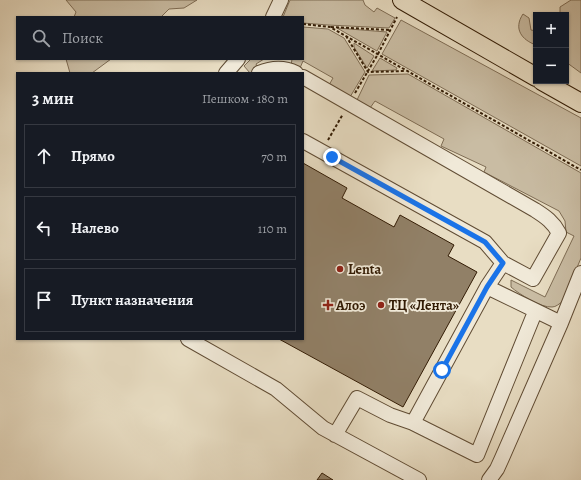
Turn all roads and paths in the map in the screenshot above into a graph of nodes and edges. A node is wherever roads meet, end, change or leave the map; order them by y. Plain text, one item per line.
1 (281, 0) edge
2 (402, 0) edge
3 (273, 16) edge
4 (397, 17) dead end
5 (304, 24) edge
6 (330, 27) junction
7 (391, 30) junction
8 (346, 36) junction
9 (378, 54) junction
10 (237, 60) edge
11 (406, 71) junction
12 (227, 72) edge
13 (262, 72) edge
14 (293, 72) edge
15 (368, 72) junction
16 (533, 75) edge
17 (304, 78) edge
18 (547, 84) edge
19 (581, 103) edge
20 (349, 104) junction
21 (304, 142) edge
22 (321, 151) junction
23 (581, 170) edge
24 (503, 263) junction
25 (581, 273) edge
26 (487, 287) junction
27 (535, 312) junction
28 (561, 324) junction
29 (190, 340) edge
30 (413, 423) junction
31 (335, 435) junction
32 (419, 480) edge
33 (489, 480) edge

1 - 3 lane
2 - 16 main road
4 - 7 path
5 - 6 path
6 - 7 path
6 - 8 path
7 - 9 path
8 - 9 path
8 - 15 path
9 - 11 path
9 - 15 path
10 - 12 lane
11 - 15 path
11 - 23 path
13 - 14 lane
15 - 20 path
17 - 20 lane
18 - 19 main road
20 - 22 path
20 - 24 lane
21 - 22 lane
22 - 24 lane
24 - 26 lane
25 - 28 lane
26 - 27 lane
26 - 30 lane
27 - 28 lane
27 - 30 lane
28 - 33 lane
29 - 31 lane
30 - 31 lane
31 - 32 lane

